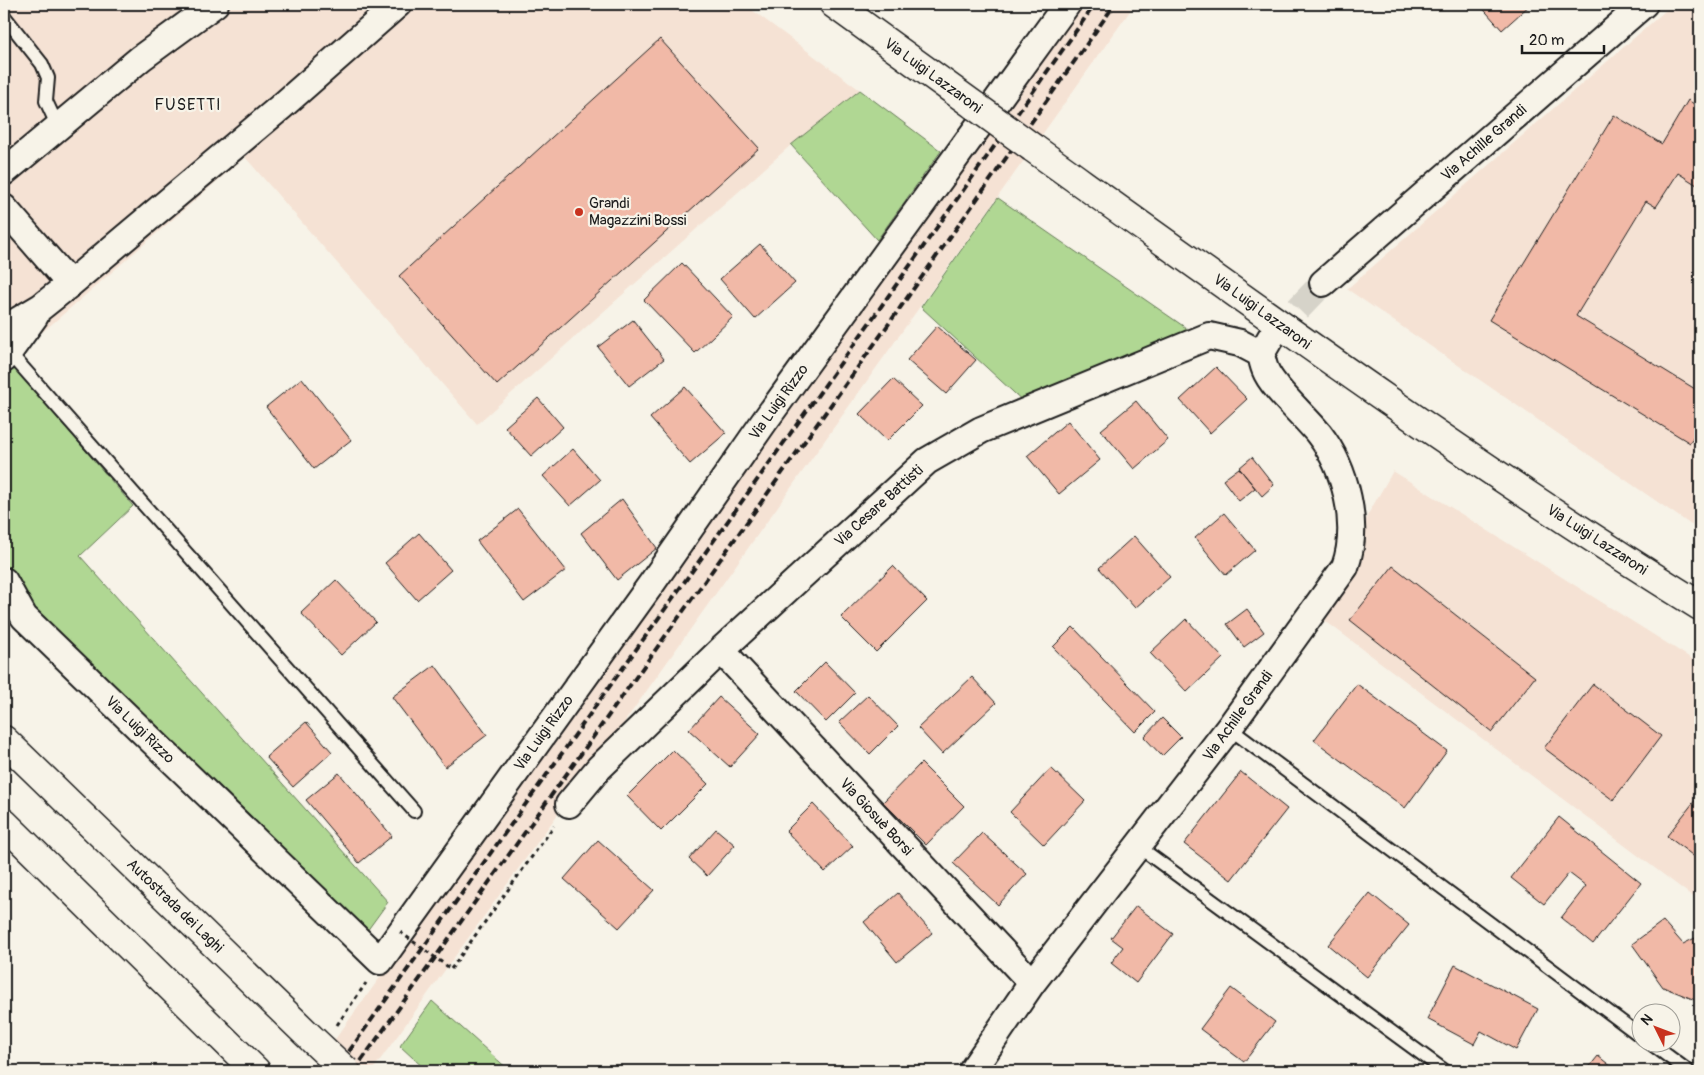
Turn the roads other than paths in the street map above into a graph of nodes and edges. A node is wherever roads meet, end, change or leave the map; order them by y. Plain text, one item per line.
1 (215, 4) edge
2 (398, 4) edge
3 (834, 4) edge
4 (1067, 4) edge
5 (1631, 8) edge
6 (4, 16) edge
7 (58, 127) junction
8 (4, 172) edge
9 (4, 208) edge
10 (1323, 283) tunnel mouth
11 (70, 284) junction
12 (1266, 346) joint
13 (5, 347) edge
14 (4, 581) edge
15 (1700, 606) edge
16 (721, 650) junction
17 (1229, 728) junction
18 (4, 740) edge
19 (569, 804) road end
20 (414, 811) dead end
21 (4, 823) edge
22 (1139, 847) junction
23 (1032, 983) junction
24 (1632, 1030) edge
25 (1662, 1052) edge
26 (256, 1071) edge
27 (346, 1071) edge
28 (972, 1071) edge
29 (1445, 1071) edge
30 (1688, 1071) edge

1 - 7 street
2 - 11 street
3 - 15 main road, Via Luigi Lazzaroni, bridge
4 - 14 street, Via Luigi Rizzo
5 - 10 street, Via Achille Grandi
6 - 7 lane
7 - 8 street
9 - 11 street
11 - 13 street
12 - 16 street, Via Cesare Battisti
12 - 17 street, Via Achille Grandi
13 - 20 lane
16 - 19 street, Via Cesare Battisti
16 - 23 street, Via Giosuè Borsi
17 - 22 street, Via Achille Grandi
17 - 24 lane
18 - 27 main road, Autostrada dei Laghi, bridge
21 - 26 main road
22 - 23 street, Via Achille Grandi
22 - 29 lane
23 - 28 street, Via Achille Grandi
25 - 30 lane

